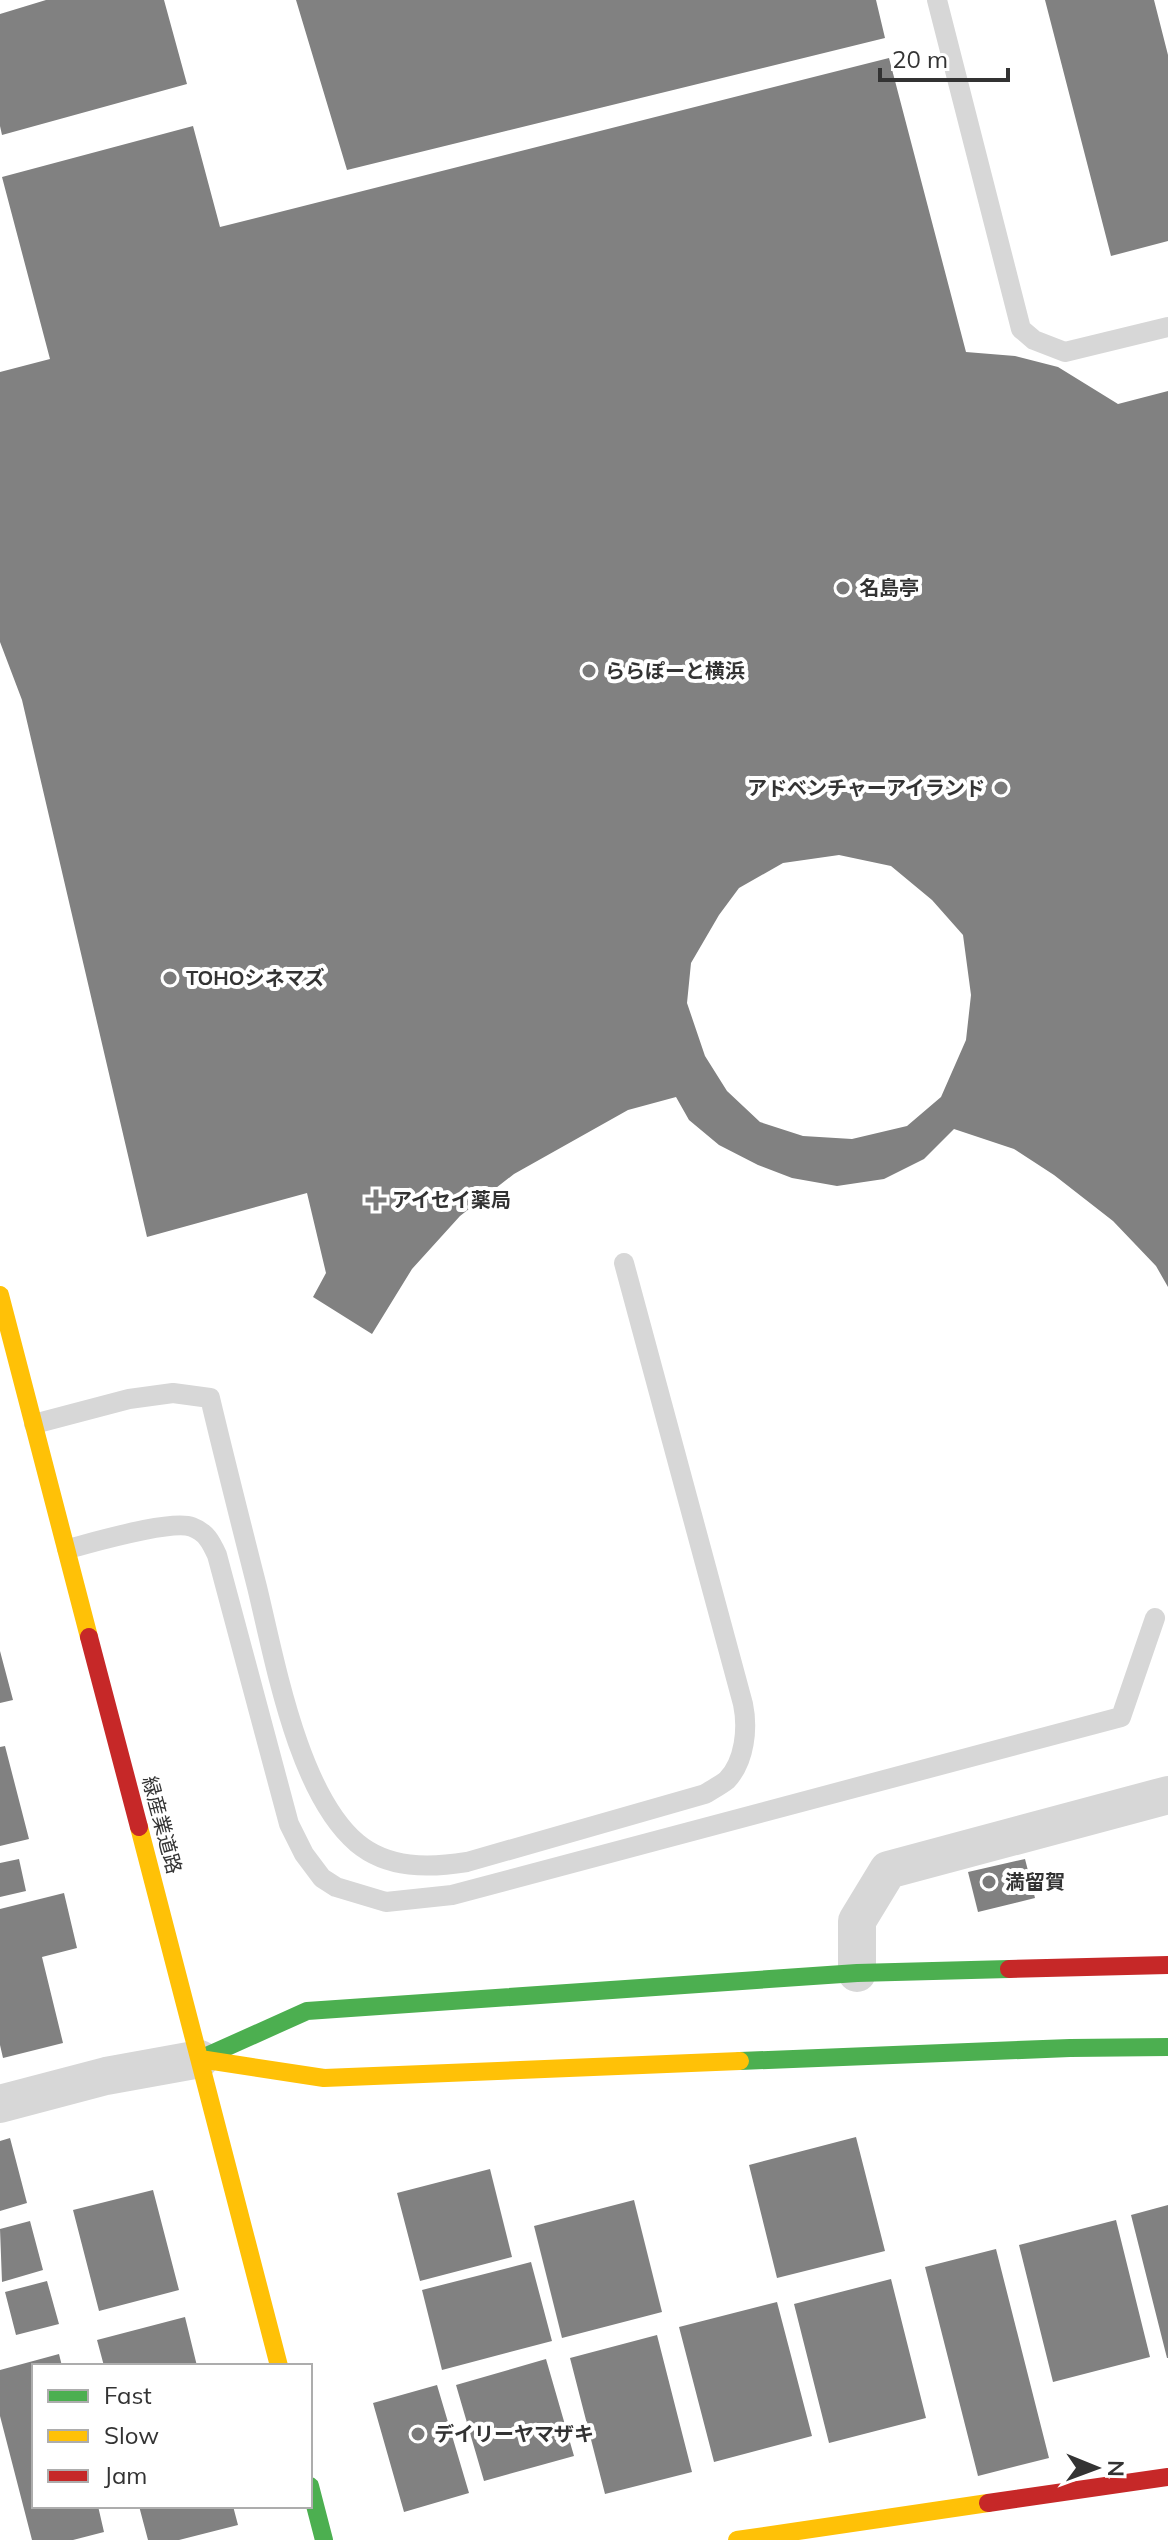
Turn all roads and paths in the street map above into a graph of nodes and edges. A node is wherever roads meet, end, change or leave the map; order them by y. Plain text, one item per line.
1 (937, 0) edge
2 (1168, 327) edge
3 (624, 1263) dead end
4 (2, 1313) edge
5 (34, 1424) junction
6 (67, 1549) junction
7 (1155, 1618) dead end
8 (1168, 1795) edge
9 (1168, 1965) edge
10 (857, 1973) junction
11 (1168, 2047) edge
12 (200, 2059) junction
13 (0, 2104) edge
14 (278, 2364) edge
15 (1168, 2477) edge
16 (312, 2494) edge
17 (324, 2540) edge
18 (737, 2540) edge

1 - 2 lane
3 - 5 lane
4 - 5 street, 緑産業道路
5 - 6 street, 緑産業道路
6 - 7 lane
6 - 12 street, 緑産業道路
8 - 10 street
9 - 10 street
10 - 12 street
11 - 12 street
12 - 13 street
12 - 14 street, 緑産業道路
15 - 18 street
16 - 17 street

